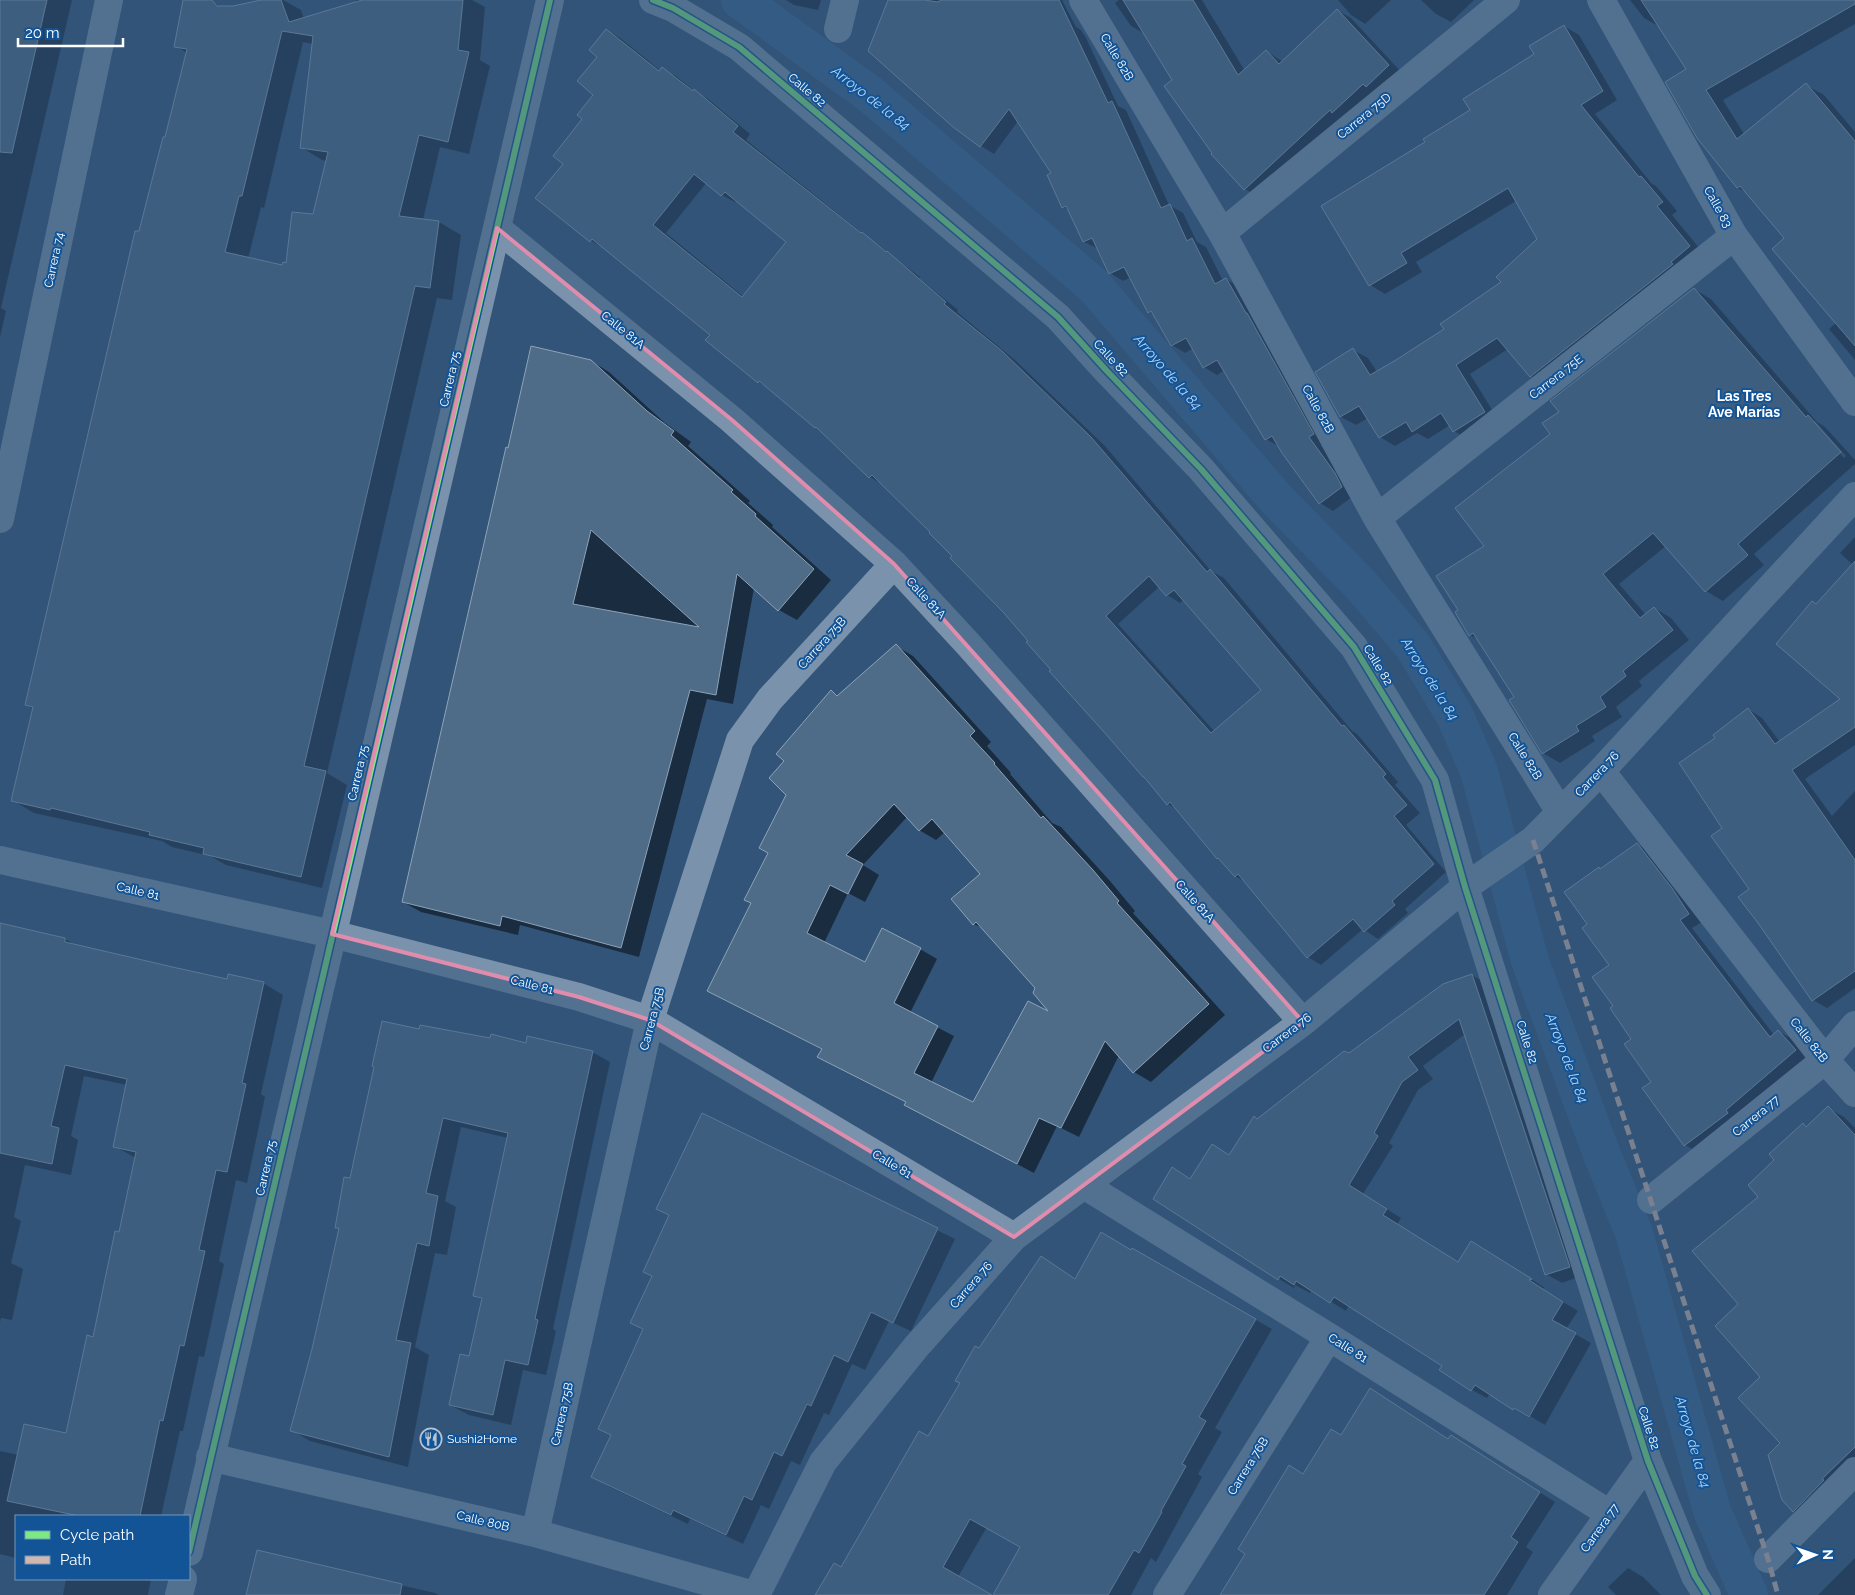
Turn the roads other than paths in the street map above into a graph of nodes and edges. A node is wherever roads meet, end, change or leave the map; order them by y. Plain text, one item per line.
1 (109, 0) edge
2 (550, 0) edge
3 (653, 0) edge
4 (845, 0) edge
5 (1083, 0) edge
6 (1506, 0) edge
7 (1602, 0) edge
8 (838, 28) dead end
9 (497, 228) junction
10 (1222, 233) junction
11 (1734, 236) junction
12 (1855, 402) edge
13 (1855, 496) edge
14 (1377, 518) junction
15 (0, 519) edge
16 (894, 564) junction
17 (1601, 771) junction
18 (1560, 812) junction
19 (0, 860) edge
20 (1475, 881) junction
21 (332, 934) junction
22 (650, 1020) junction
23 (1303, 1022) junction
24 (1855, 1025) edge
25 (1825, 1060) junction
26 (1855, 1093) edge
27 (1084, 1185) junction
28 (1651, 1200) dead end
29 (1014, 1237) junction
30 (1329, 1337) junction
31 (210, 1457) junction
32 (1648, 1461) junction
33 (1855, 1471) edge
34 (1610, 1514) junction
35 (535, 1534) junction
36 (190, 1547) edge
37 (1768, 1559) dead end
38 (183, 1580) edge
39 (179, 1595) edge
40 (755, 1595) edge
41 (1167, 1595) edge
42 (1552, 1595) edge
43 (1707, 1595) edge

1 - 15 street, Carrera 74
2 - 9 street, Carrera 75
3 - 20 street, Calle 82
4 - 8 street
5 - 10 street, Calle 82B
6 - 10 street, Carrera 75D
7 - 11 street, Calle 83
9 - 16 street, Calle 81A
9 - 21 street, Carrera 75
10 - 14 street, Calle 82B
11 - 12 street, Calle 83
11 - 14 street, Carrera 75E
13 - 17 street, Carrera 76
14 - 18 street, Calle 82B
16 - 22 street, Carrera 75B
16 - 23 street, Calle 81A
17 - 18 street, Carrera 76
17 - 25 street, Calle 82B
18 - 20 street, Carrera 76
19 - 21 street, Calle 81
20 - 23 street, Carrera 76
20 - 32 street, Calle 82
21 - 22 street, Calle 81
21 - 31 street, Carrera 75
22 - 29 street, Calle 81
22 - 35 street, Carrera 75B
23 - 27 street, Carrera 76
24 - 25 street, Carrera 77
25 - 26 street, Calle 82B
25 - 28 street, Carrera 77
27 - 29 street, Carrera 76
27 - 30 street, Calle 81
29 - 40 street, Carrera 76
30 - 34 street, Calle 81
30 - 41 street, Carrera 76B
31 - 35 street, Calle 80B
31 - 36 street, Carrera 75
32 - 34 street, Carrera 77
32 - 43 street, Calle 82
33 - 37 street
34 - 42 street, Carrera 77
35 - 40 street, Calle 80B
38 - 39 street

